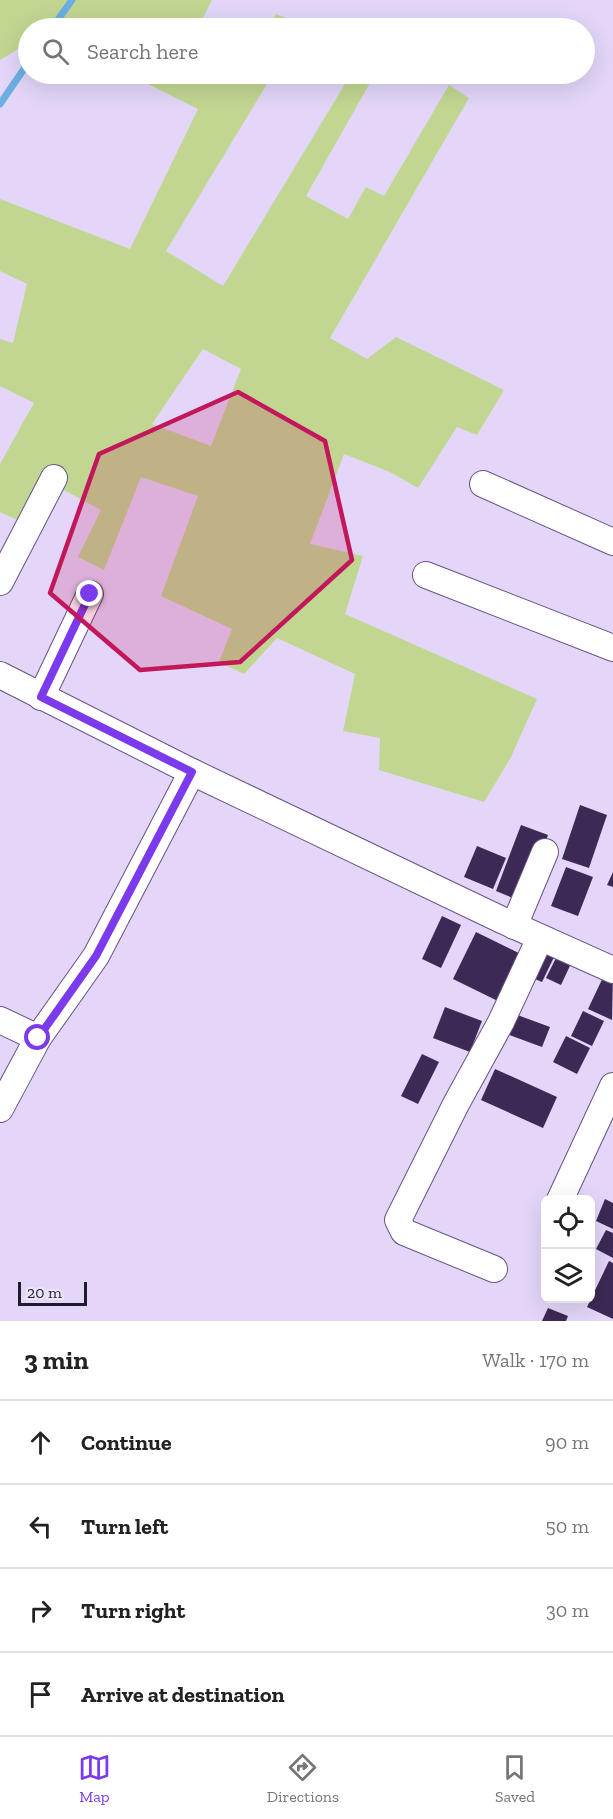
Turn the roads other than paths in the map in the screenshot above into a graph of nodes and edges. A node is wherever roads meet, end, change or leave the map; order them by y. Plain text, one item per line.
1 (54, 478) dead end
2 (483, 484) dead end
3 (613, 542) edge
4 (426, 575) dead end
5 (0, 582) edge
6 (90, 594) dead end
7 (613, 648) edge
8 (0, 675) edge
9 (41, 697) junction
10 (192, 772) junction
11 (545, 852) dead end
12 (514, 926) junction
13 (540, 938) junction
14 (613, 970) edge
15 (0, 1020) edge
16 (38, 1038) junction
17 (613, 1086) edge
18 (0, 1109) edge
19 (562, 1195) edge
20 (494, 1269) dead end

1 - 5 street
2 - 3 street
4 - 7 street
6 - 9 street
8 - 9 street
9 - 10 street
10 - 12 street
10 - 16 street
11 - 12 street
12 - 13 street
13 - 14 street
13 - 20 street
15 - 16 street
16 - 18 street
17 - 19 street

